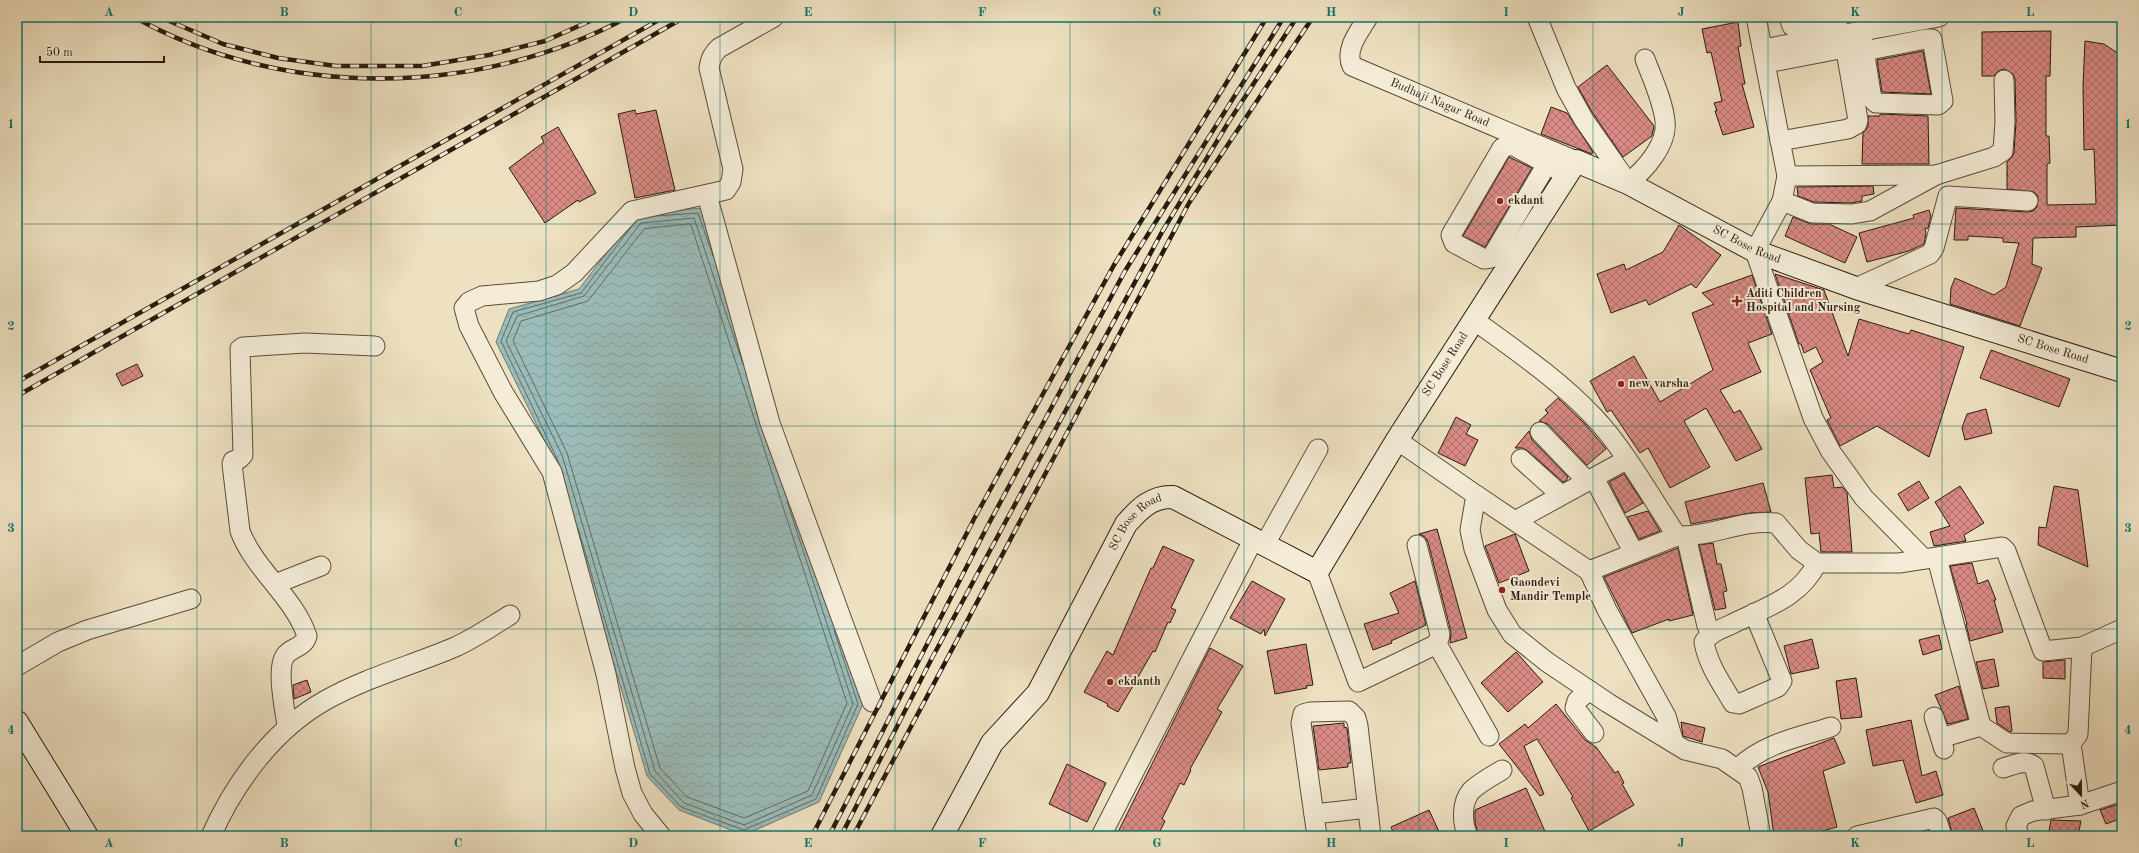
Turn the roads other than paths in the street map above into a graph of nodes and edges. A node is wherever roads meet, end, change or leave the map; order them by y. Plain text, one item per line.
1 (774, 17) edge
2 (1368, 17) edge
3 (1537, 17) edge
4 (1756, 17) edge
5 (1789, 17) edge
6 (1939, 17) edge
7 (1910, 20) edge
8 (1847, 32) edge
9 (1810, 33) junction
10 (1864, 51) junction
11 (1765, 56) junction
12 (1645, 59) dead end
13 (2004, 80) dead end
14 (1780, 141) junction
15 (1547, 164) junction
16 (1572, 168) junction
17 (1943, 172) junction
18 (1787, 176) junction
19 (1628, 183) junction
20 (707, 195) junction
21 (1948, 196) junction
22 (1782, 200) junction
23 (2028, 201) dead end
24 (1755, 251) junction
25 (1856, 288) junction
26 (1474, 320) junction
27 (375, 346) dead end
28 (2122, 370) edge
29 (1540, 432) dead end
30 (1397, 440) junction
31 (1318, 449) dead end
32 (1521, 459) dead end
33 (1626, 460) junction
34 (1591, 479) junction
35 (1476, 494) junction
36 (1561, 495) junction
37 (1515, 521) junction
38 (1682, 536) junction
39 (1260, 541) junction
40 (1416, 545) dead end
41 (1634, 553) junction
42 (1931, 559) junction
43 (1817, 563) junction
44 (321, 566) dead end
45 (1589, 571) junction
46 (1317, 572) junction
47 (275, 584) junction
48 (191, 599) dead end
49 (1754, 613) junction
50 (510, 615) dead end
51 (1708, 626) dead end
52 (2122, 629) edge
53 (1437, 644) junction
54 (2082, 646) junction
55 (17, 666) edge
56 (1589, 690) junction
57 (872, 702) dead end
58 (1934, 717) dead end
59 (17, 722) edge
60 (287, 726) junction
61 (1981, 726) junction
62 (1831, 727) dead end
63 (1594, 732) dead end
64 (1489, 736) dead end
65 (1674, 743) junction
66 (2071, 744) junction
67 (1738, 768) junction
68 (2003, 768) dead end
69 (1502, 770) dead end
70 (2122, 791) edge
71 (2080, 805) junction
72 (1368, 808) junction
73 (2046, 810) junction
74 (1314, 814) junction
75 (87, 836) edge
76 (211, 836) edge
77 (661, 836) edge
78 (942, 836) edge
79 (1102, 836) edge
80 (1317, 836) edge
81 (1371, 836) edge
82 (1468, 836) edge
83 (1761, 836) edge
84 (1860, 836) edge
85 (1942, 836) edge
86 (2019, 836) edge

1 - 20 street
2 - 16 street, Budhaji Nagar Road
3 - 19 street
4 - 11 street
5 - 9 street
6 - 7 street
7 - 8 street
8 - 9 street
8 - 10 street
8 - 11 street
8 - 14 street
9 - 11 street
10 - 10 street
11 - 14 street
12 - 19 street
13 - 17 street
14 - 18 street
15 - 15 street
15 - 16 street
16 - 19 street, SC Bose Road
16 - 26 street, SC Bose Road
17 - 18 street
17 - 21 street
17 - 22 street
18 - 22 street
19 - 24 street, SC Bose Road
20 - 57 street
20 - 77 street
21 - 23 street
21 - 25 street
22 - 24 street
24 - 25 street, SC Bose Road
24 - 42 street
25 - 28 street, SC Bose Road
26 - 30 street, SC Bose Road
26 - 33 street
27 - 47 street
29 - 34 street
30 - 35 street
30 - 46 street, SC Bose Road
31 - 39 street
32 - 36 street
33 - 34 street
33 - 38 street
34 - 36 street
34 - 41 street
35 - 37 street
35 - 56 street
36 - 37 street
37 - 45 street
38 - 41 street
38 - 43 street
38 - 51 street
39 - 46 street, SC Bose Road
39 - 78 street, SC Bose Road
39 - 79 street
40 - 53 street
41 - 45 street
42 - 43 street
42 - 54 street
42 - 61 street
43 - 49 street
44 - 47 street
45 - 65 street
46 - 53 street
47 - 60 street
48 - 55 street
49 - 49 street
50 - 60 street
52 - 54 street
53 - 64 street
54 - 66 street
56 - 63 street
56 - 65 street
58 - 61 street
59 - 75 street
60 - 76 street
61 - 66 street
62 - 67 street
65 - 67 street
66 - 71 street
67 - 83 street
68 - 73 street
69 - 82 street
70 - 71 street
71 - 73 street
72 - 74 street
72 - 74 street
72 - 81 street
73 - 86 street
74 - 80 street
84 - 85 street

